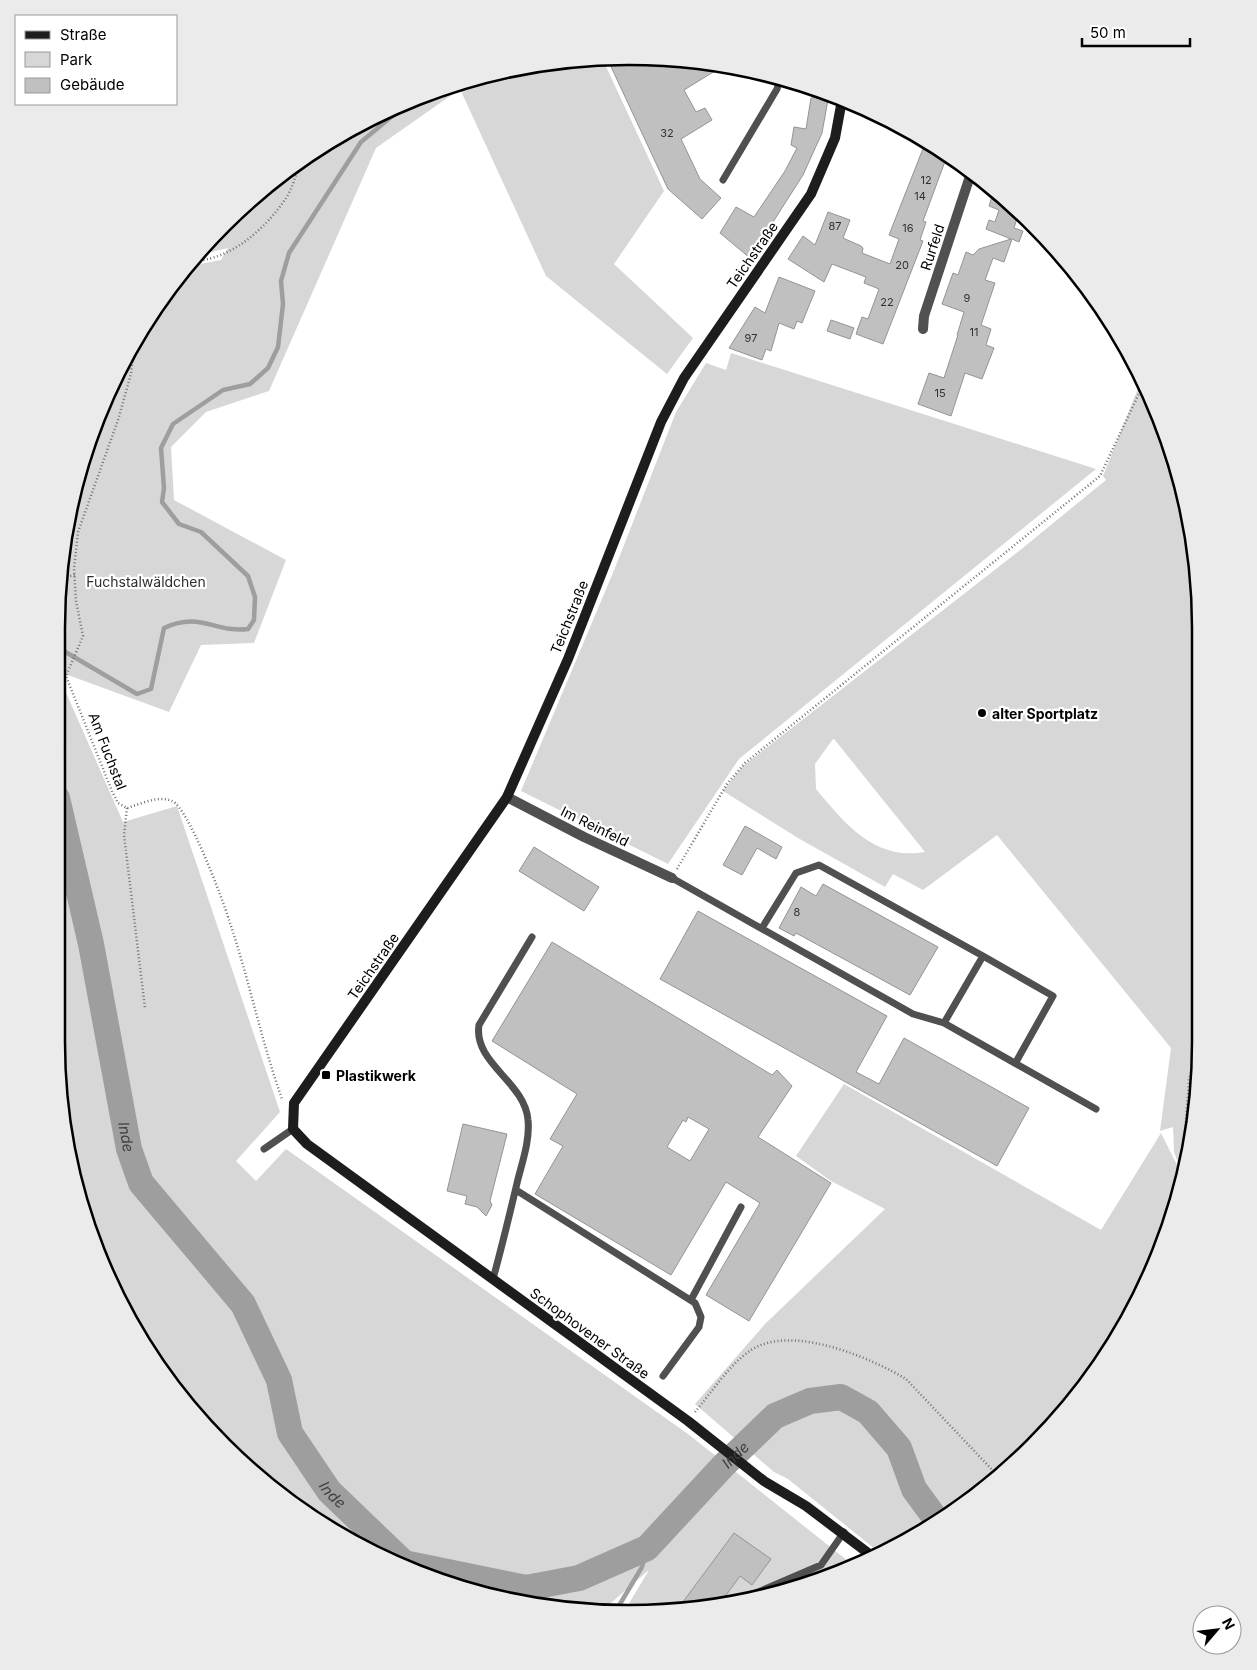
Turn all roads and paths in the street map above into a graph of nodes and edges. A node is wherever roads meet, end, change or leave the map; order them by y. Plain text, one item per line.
1 (778, 85) edge
2 (841, 107) edge
3 (295, 174) edge
4 (969, 179) edge
5 (723, 180) dead end
6 (204, 259) edge
7 (923, 329) dead end
8 (131, 363) edge
9 (1140, 392) edge
10 (75, 574) junction
11 (68, 576) edge
12 (507, 796) junction
13 (127, 808) junction
14 (672, 878) junction
15 (762, 928) junction
16 (532, 937) dead end
17 (983, 956) junction
18 (145, 1008) dead end
19 (944, 1023) junction
20 (1016, 1062) junction
21 (1191, 1072) edge
22 (1191, 1076) edge
23 (1189, 1079) junction
24 (283, 1103) dead end
25 (1096, 1109) dead end
26 (1186, 1122) edge
27 (293, 1129) junction
28 (264, 1149) dead end
29 (516, 1190) junction
30 (740, 1207) dead end
31 (493, 1279) junction
32 (692, 1298) junction
33 (663, 1376) dead end
34 (692, 1424) junction
35 (993, 1471) edge
36 (844, 1532) junction
37 (867, 1552) edge
38 (770, 1587) edge

1 - 5 lane
2 - 12 main road, Teichstraße
3 - 6 path
4 - 7 street, Rurfeld
8 - 10 path, Am Fuchstal
9 - 14 path
10 - 11 path
10 - 13 path, Am Fuchstal
12 - 14 street, Im Reinfeld
12 - 27 main road, Teichstraße
13 - 18 path
13 - 24 path, Am Fuchstal
14 - 15 lane
15 - 17 lane
15 - 19 lane
16 - 29 lane
17 - 19 lane
17 - 20 lane
19 - 20 lane
20 - 25 lane
21 - 23 path
22 - 23 path
23 - 26 path
27 - 28 lane
27 - 31 main road, Schophovener Straße
29 - 31 lane
29 - 32 lane
30 - 32 lane
31 - 34 main road, Schophovener Straße
32 - 33 lane
34 - 35 path
34 - 36 main road, Schophovener Straße
36 - 37 main road, Schophovener Straße
36 - 38 lane

